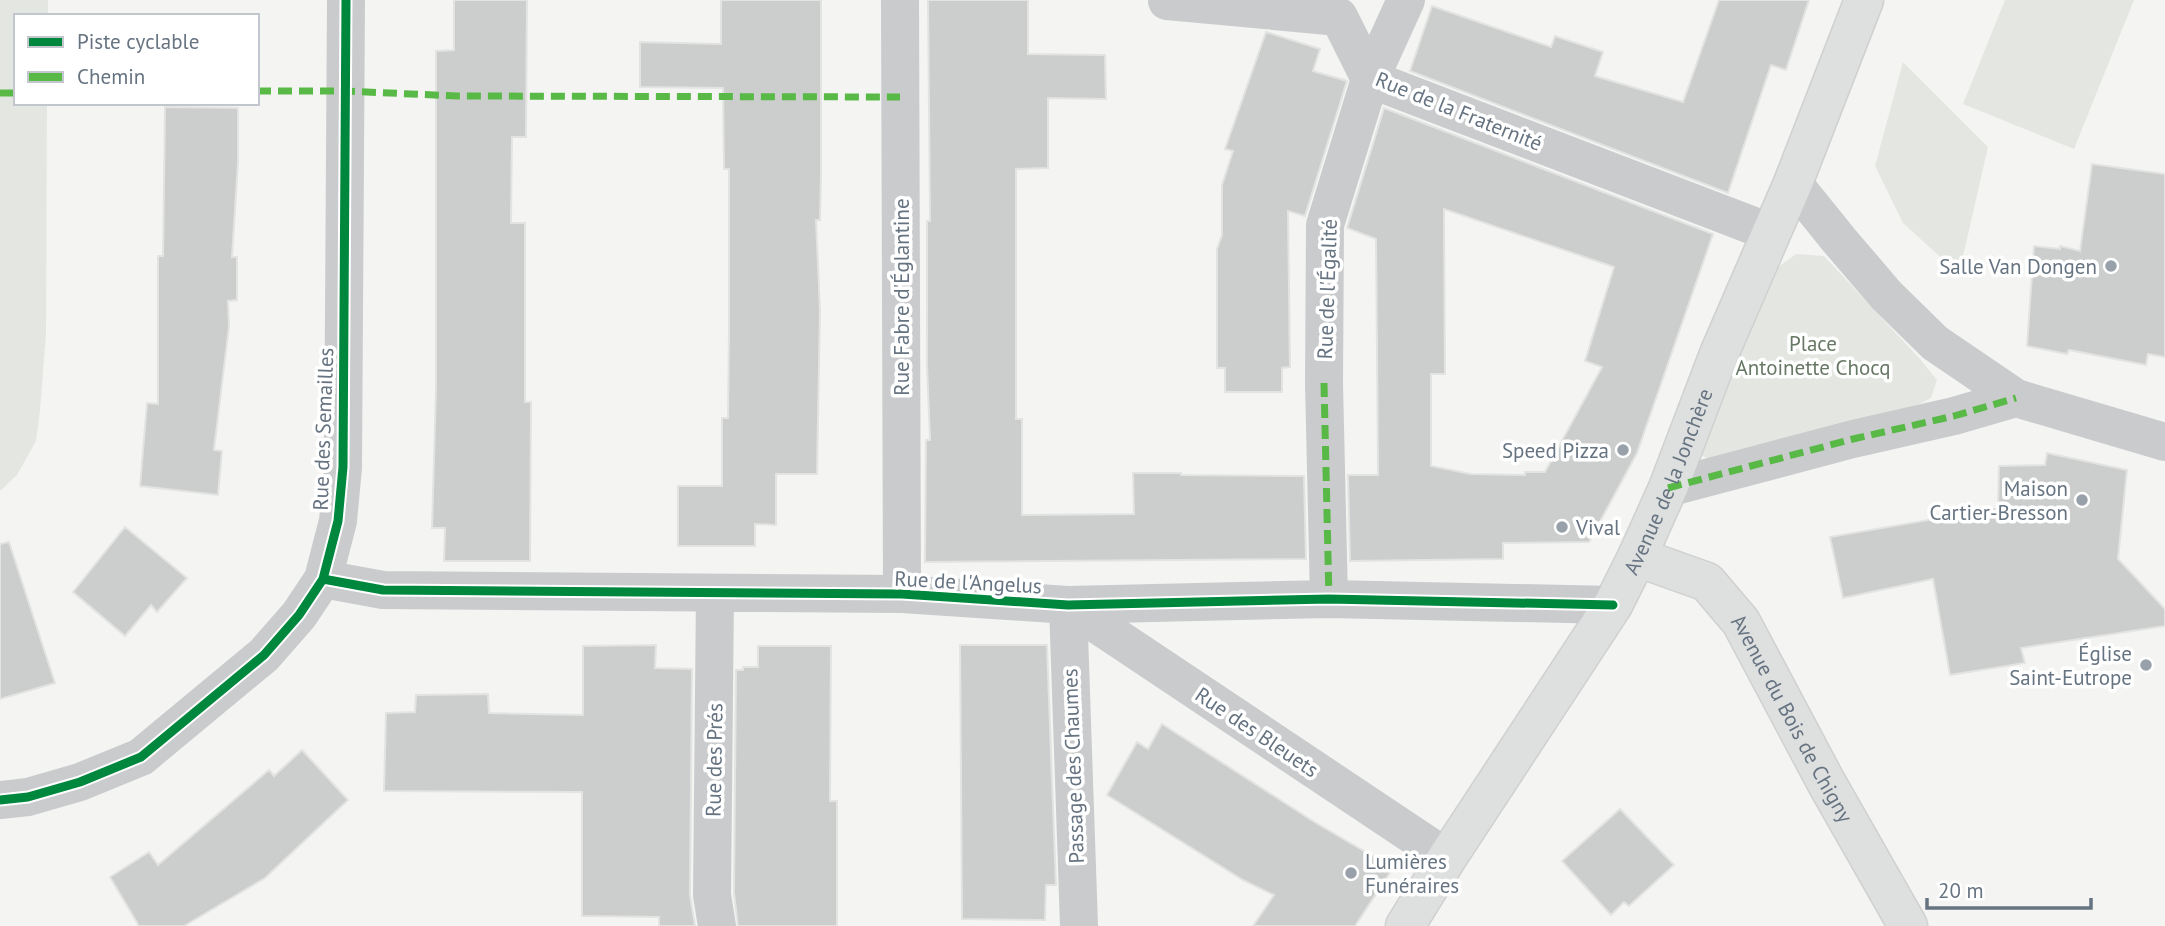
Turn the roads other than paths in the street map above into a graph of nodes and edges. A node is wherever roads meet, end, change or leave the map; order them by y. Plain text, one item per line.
1 (346, 0) edge
2 (900, 0) edge
3 (1406, 0) edge
4 (1864, 0) edge
5 (1167, 1) edge
6 (1370, 79) junction
7 (1793, 183) junction
8 (1772, 233) junction
9 (2016, 398) junction
10 (2165, 442) edge
11 (1668, 488) junction
12 (1637, 557) junction
13 (323, 579) junction
14 (715, 593) junction
15 (902, 594) junction
16 (1329, 599) junction
17 (1068, 605) junction
18 (1613, 605) junction
19 (0, 800) edge
20 (1447, 858) junction
21 (717, 926) edge
22 (1079, 926) edge
23 (1405, 926) edge
24 (1908, 926) edge

1 - 13 street, Rue des Semailles
2 - 15 street, Rue Fabre d'Églantine
3 - 6 street, Rue de l'Égalité
4 - 7 main road, Avenue de la Jonchère
5 - 6 street, Rue de la Fraternité
6 - 8 street, Rue de la Fraternité
6 - 16 street, Rue de l'Égalité
7 - 8 main road, Avenue de la Jonchère
7 - 9 street
8 - 11 main road, Avenue de la Jonchère
9 - 10 street
9 - 11 street
11 - 12 main road, Avenue de la Jonchère
12 - 18 main road, Avenue de la Jonchère
12 - 24 main road, Avenue du Bois de Chigny
13 - 14 street, Rue de l'Angelus
13 - 19 street, Rue des Semailles
14 - 15 street, Rue de l'Angelus
14 - 21 street, Rue des Prés
15 - 17 street, Rue de l'Angelus
16 - 17 street, Rue de l'Angelus
16 - 18 street, Rue de l'Angelus
17 - 20 street, Rue des Bleuets
17 - 22 street, Passage des Chaumes
18 - 20 main road, Avenue de la Jonchère
20 - 23 main road, Avenue de la Jonchère

